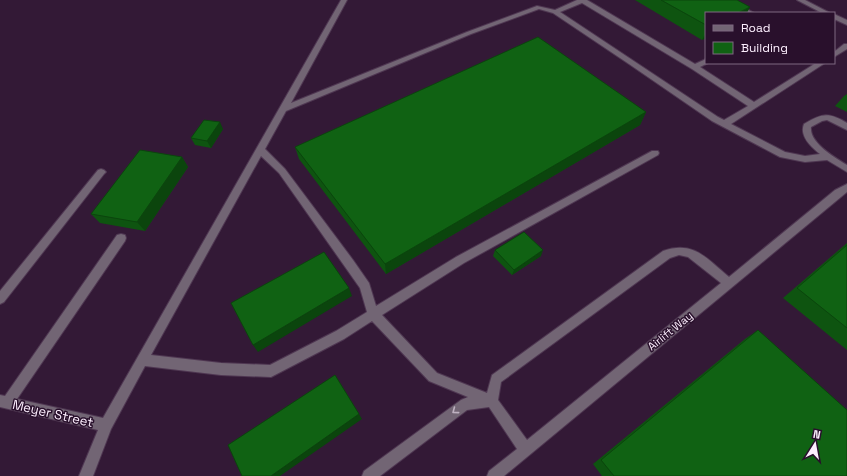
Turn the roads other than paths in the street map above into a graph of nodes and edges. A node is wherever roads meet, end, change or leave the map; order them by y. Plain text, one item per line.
1 (344, 0) edge
2 (582, 0) edge
3 (725, 0) edge
4 (800, 0) edge
5 (554, 12) junction
6 (749, 12) edge
7 (825, 12) edge
8 (835, 17) edge
9 (847, 23) edge
10 (847, 46) edge
11 (835, 53) edge
12 (705, 62) edge
13 (819, 64) edge
14 (695, 67) junction
15 (754, 106) junction
16 (283, 109) junction
17 (726, 124) junction
18 (847, 127) edge
19 (260, 150) junction
20 (655, 153) dead end
21 (828, 157) junction
22 (847, 169) edge
23 (101, 172) dead end
24 (847, 188) edge
25 (121, 238) dead end
26 (729, 283) junction
27 (0, 299) edge
28 (373, 314) junction
29 (142, 360) junction
30 (492, 401) junction
31 (4, 402) edge
32 (106, 425) junction
33 (526, 450) junction
34 (86, 476) edge
35 (369, 476) edge
36 (494, 476) edge

1 - 16 street
2 - 5 street
2 - 14 street
3 - 6 street
4 - 7 street
5 - 16 street
5 - 17 street
8 - 9 street
10 - 11 street
12 - 14 street
13 - 15 street
14 - 15 street
15 - 17 street
16 - 19 street
17 - 21 street
18 - 21 street
19 - 28 street
19 - 29 street
20 - 28 street
21 - 22 street
23 - 27 street
24 - 26 street, Airlift Way
25 - 31 street
26 - 30 street
26 - 33 street, Airlift Way
28 - 29 street
28 - 30 street
29 - 32 street
30 - 33 street
30 -> 35 street
31 - 32 street, Meyer Street
32 - 34 street
33 - 36 street, Airlift Way

